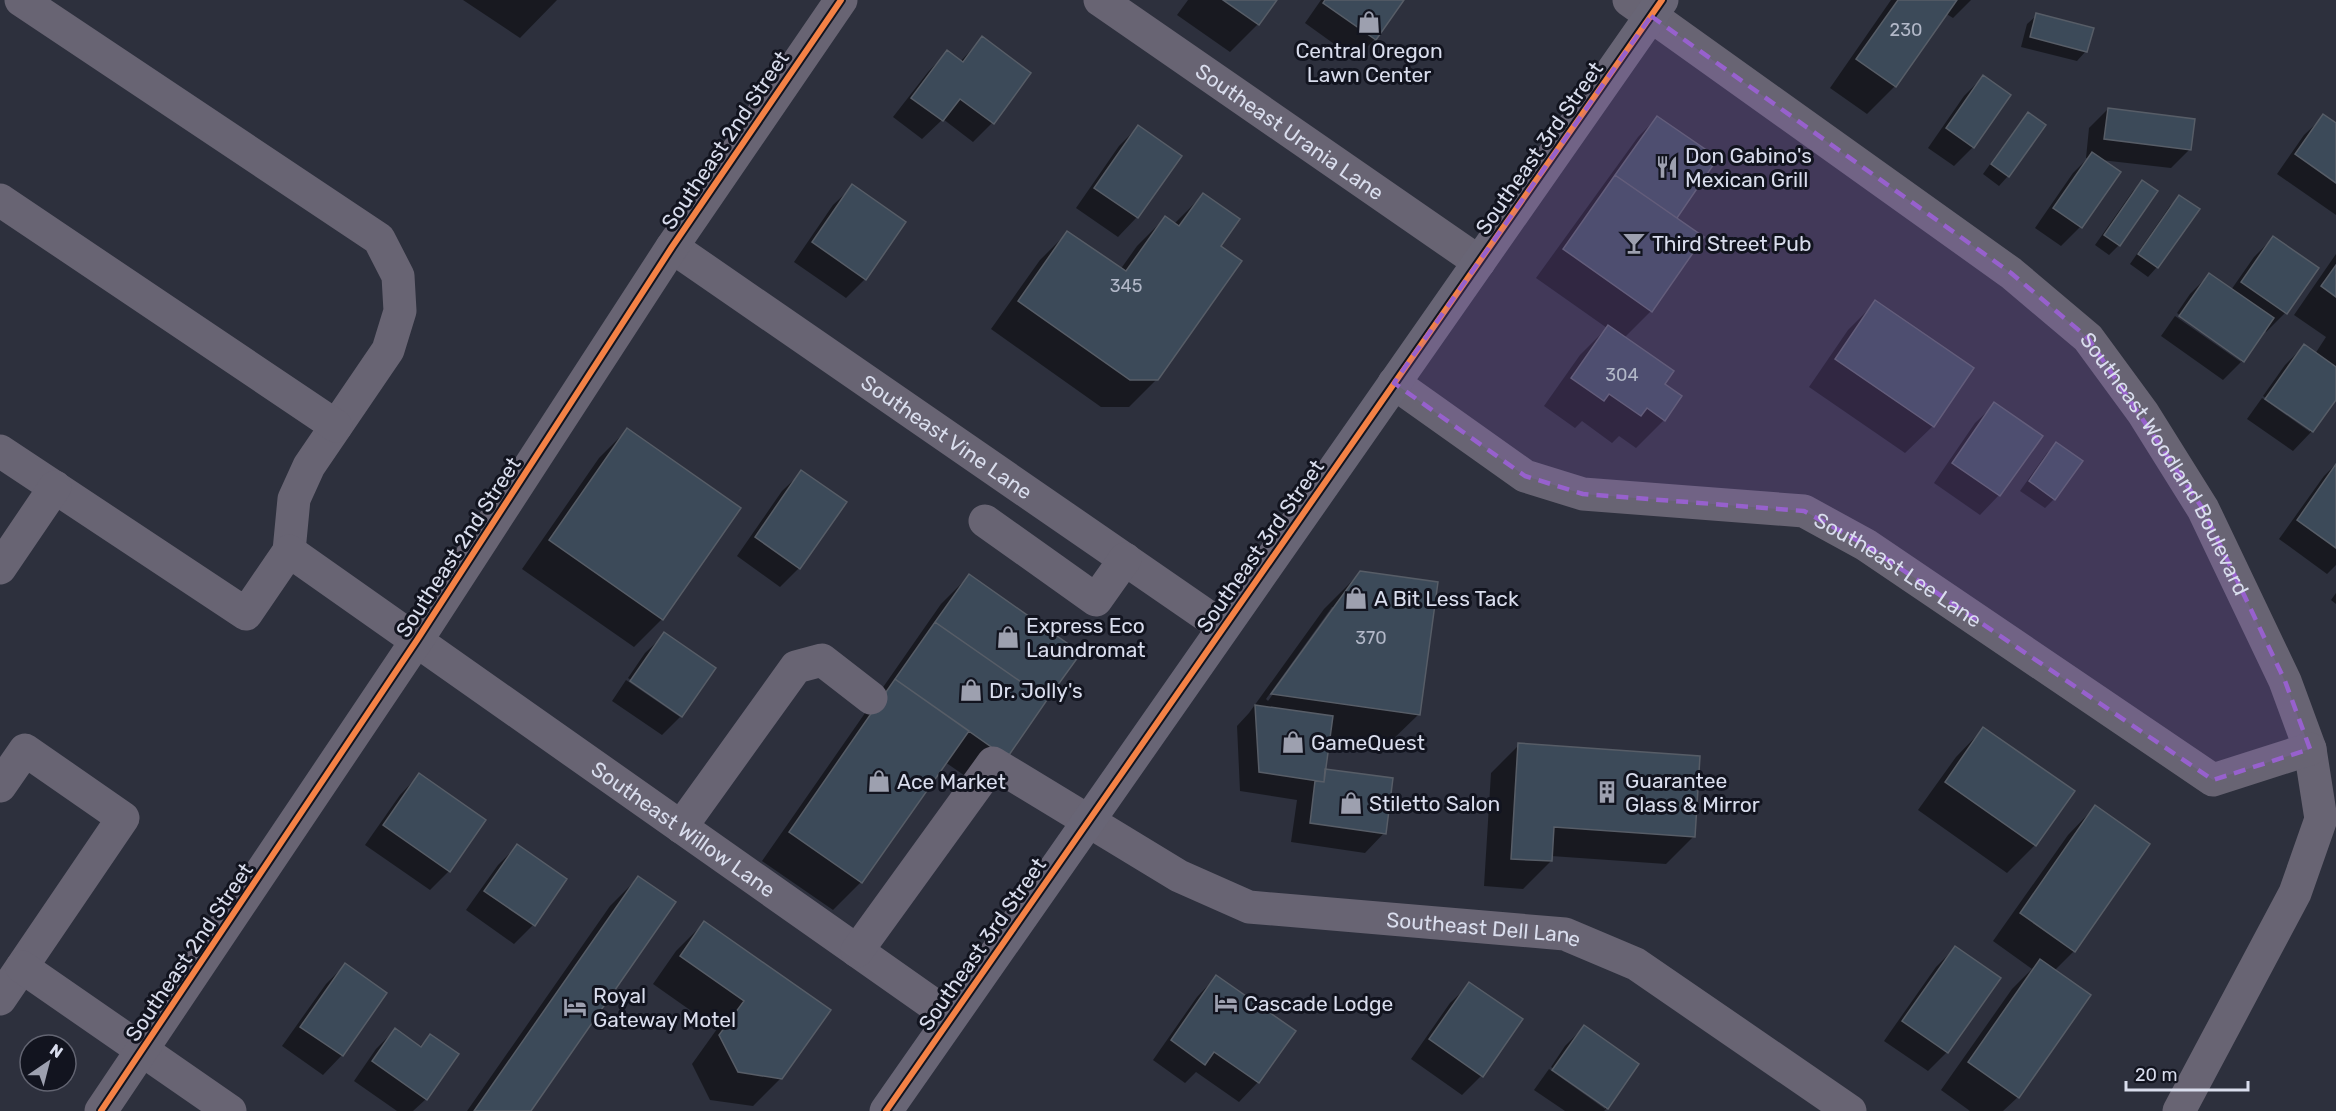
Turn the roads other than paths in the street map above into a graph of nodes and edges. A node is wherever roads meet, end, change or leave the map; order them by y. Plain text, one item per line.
1 (21, 0) edge
2 (841, 0) edge
3 (1100, 0) edge
4 (1647, 5) edge
5 (0, 200) edge
6 (672, 247) junction
7 (1479, 262) junction
8 (1394, 383) junction
9 (336, 426) junction
10 (0, 451) edge
11 (55, 487) junction
12 (985, 521) dead end
13 (290, 550) junction
14 (1125, 559) junction
15 (0, 568) edge
16 (1224, 627) junction
17 (417, 640) junction
18 (871, 698) dead end
19 (2310, 749) junction
20 (0, 786) edge
21 (2328, 814) edge
22 (1089, 820) junction
23 (681, 827) junction
24 (857, 951) junction
25 (22, 966) junction
26 (0, 999) edge
27 (951, 1017) junction
28 (143, 1050) junction
29 (101, 1111) edge
30 (230, 1111) edge
31 (886, 1111) edge
32 (1850, 1111) edge
33 (2179, 1111) edge

1 - 9 street
2 - 6 street, Southeast 2nd Street
3 - 7 street, Southeast Urania Lane
4 - 7 main road, Southeast 3rd Street
4 - 19 street, Southeast Woodland Boulevard
5 - 9 street
6 - 14 street, Southeast Vine Lane
6 - 17 street, Southeast 2nd Street
7 - 8 main road, Southeast 3rd Street
8 - 16 main road, Southeast 3rd Street
8 - 19 street, Southeast Lee Lane
9 - 13 street
10 - 11 street
11 - 13 street
11 - 15 street
12 - 14 street
13 - 17 street, Southeast Willow Lane
14 - 16 street, Southeast Vine Lane
16 - 22 main road, Southeast 3rd Street
17 - 23 street, Southeast Willow Lane
17 - 28 street, Southeast 2nd Street
18 - 23 street
19 - 21 street, Southeast Woodland Boulevard
20 - 25 street
21 - 33 street, Southeast Woodland Boulevard
22 - 24 street, Southeast Dell Lane
22 - 27 main road, Southeast 3rd Street
22 - 32 street, Southeast Dell Lane
23 - 24 street, Southeast Willow Lane
24 - 27 street, Southeast Willow Lane
25 - 26 street
25 - 28 street
27 - 31 main road, Southeast 3rd Street
28 - 29 street, Southeast 2nd Street
28 - 30 street

